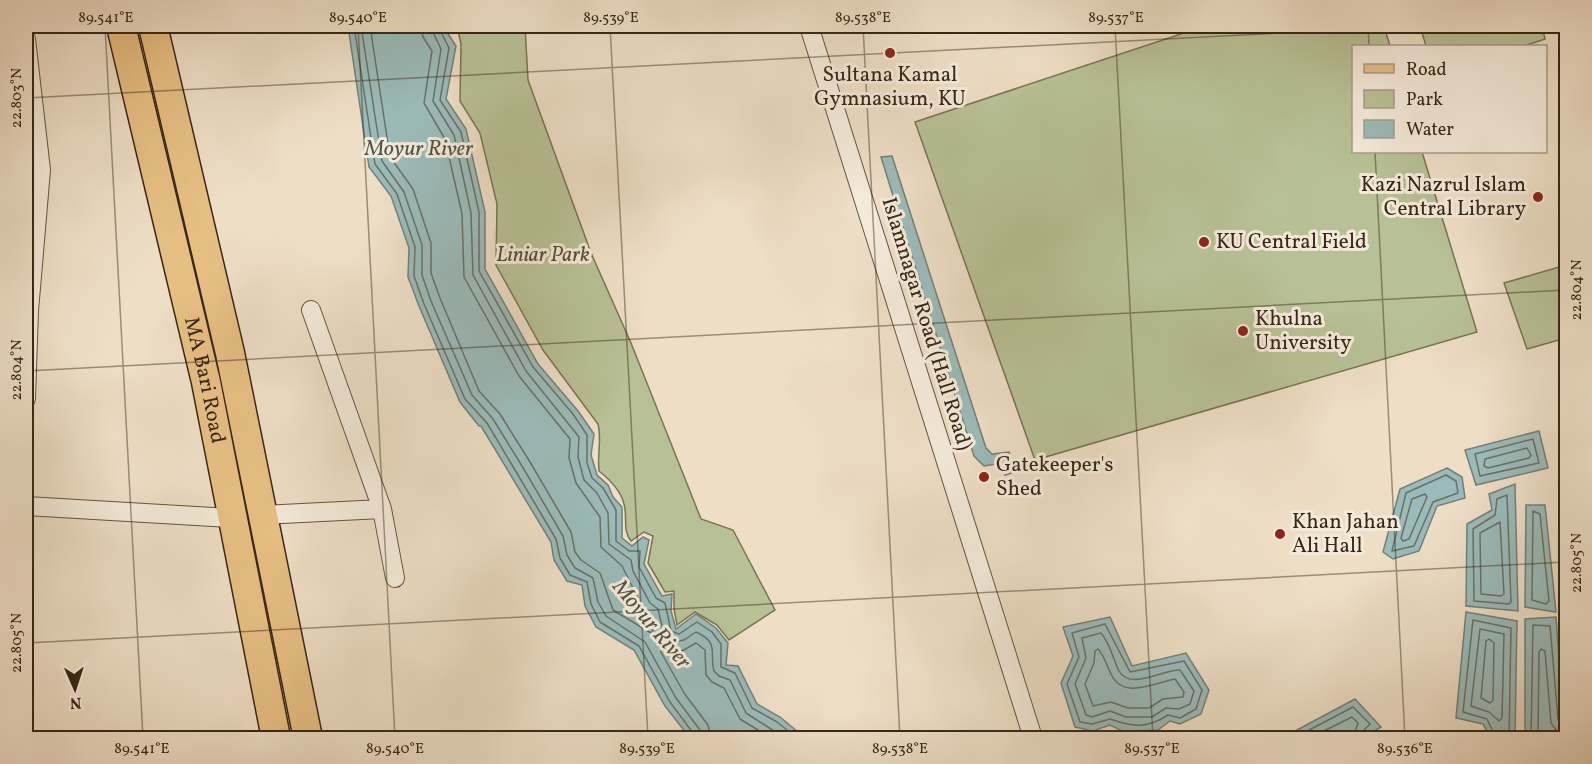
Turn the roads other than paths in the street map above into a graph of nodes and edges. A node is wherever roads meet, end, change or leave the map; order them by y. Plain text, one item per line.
1 (121, 26) edge
2 (153, 26) edge
3 (809, 26) edge
4 (26, 39) edge
5 (311, 310) dead end
6 (27, 311) edge
7 (26, 399) edge
8 (26, 506) edge
9 (382, 509) junction
10 (262, 515) junction
11 (230, 518) junction
12 (395, 578) dead end
13 (276, 738) edge
14 (308, 738) edge
15 (1033, 738) edge

1 - 11 main road, MA Bari Road
2 - 10 main road, MA Bari Road
3 - 15 street, Islamnagar Road (Hall Road)
4 - 6 street
5 - 9 street
6 - 7 street
8 - 11 street
9 - 10 street
9 - 12 street
10 - 14 main road, MA Bari Road
11 - 13 main road, MA Bari Road

